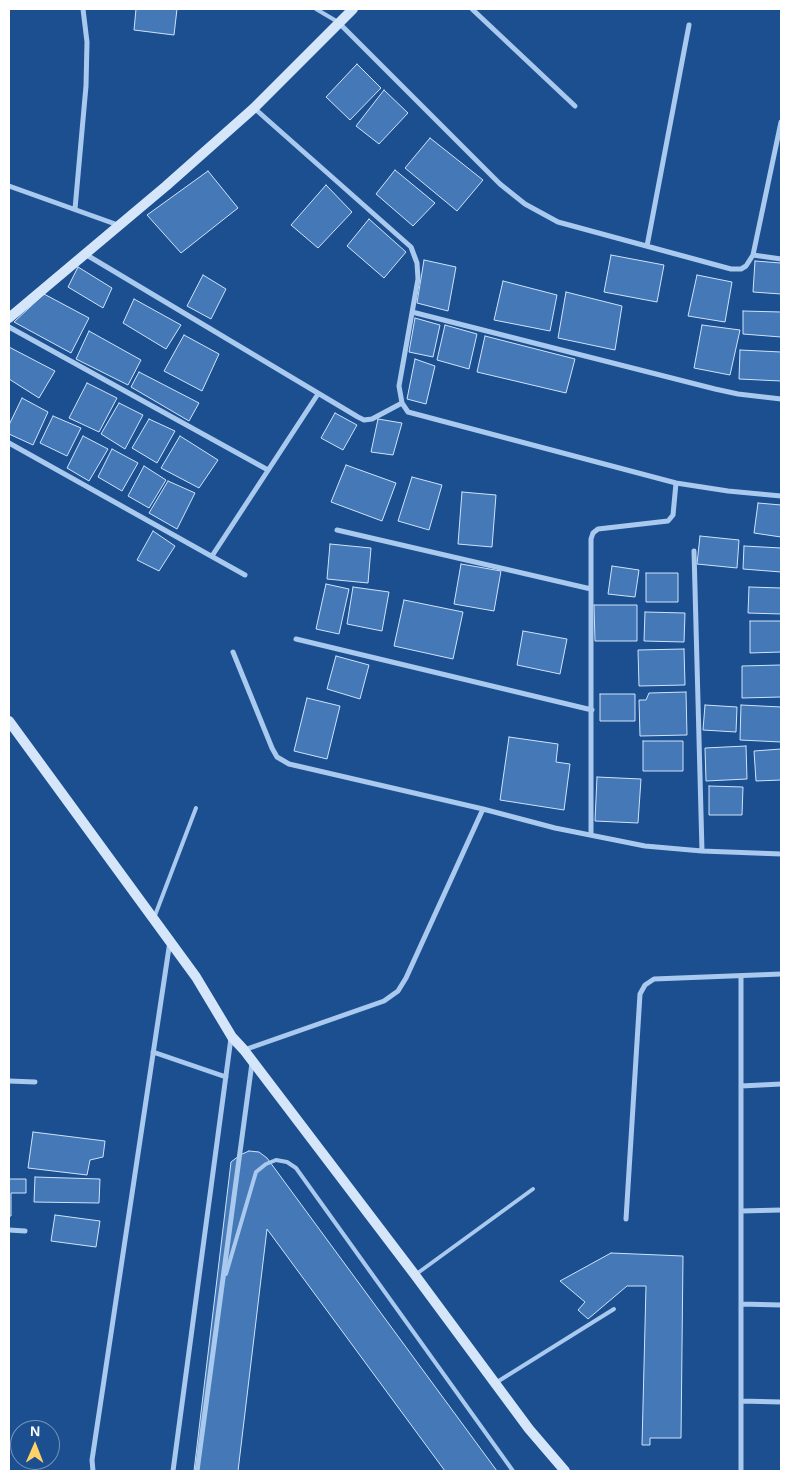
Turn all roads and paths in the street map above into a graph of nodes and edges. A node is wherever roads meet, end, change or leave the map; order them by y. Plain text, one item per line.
1 (83, 9) edge
2 (316, 9) edge
3 (353, 9) edge
4 (472, 9) edge
5 (339, 23) junction
6 (689, 24) dead end
7 (575, 106) dead end
8 (254, 108) junction
9 (781, 122) edge
10 (9, 186) edge
11 (75, 210) junction
12 (118, 225) junction
13 (647, 246) junction
14 (85, 254) junction
15 (753, 256) junction
16 (781, 259) edge
17 (412, 312) junction
18 (9, 318) edge
19 (9, 327) edge
20 (318, 394) junction
21 (781, 399) edge
22 (402, 403) junction
23 (9, 443) edge
24 (268, 470) junction
25 (676, 483) junction
26 (781, 496) edge
27 (337, 530) dead end
28 (694, 551) dead end
29 (212, 556) junction
30 (245, 575) dead end
31 (591, 589) junction
32 (296, 639) dead end
33 (233, 652) dead end
34 (592, 710) junction
35 (9, 721) edge
36 (196, 808) dead end
37 (483, 808) junction
38 (591, 835) junction
39 (702, 851) junction
40 (781, 854) edge
41 (154, 919) junction
42 (170, 941) junction
43 (781, 974) edge
44 (741, 976) junction
45 (232, 1037) junction
46 (244, 1050) junction
47 (153, 1052) junction
48 (252, 1061) junction
49 (226, 1077) junction
50 (9, 1081) edge
51 (35, 1082) dead end
52 (781, 1084) edge
53 (741, 1086) junction
54 (533, 1189) dead end
55 (741, 1210) junction
56 (781, 1210) edge
57 (626, 1219) dead end
58 (9, 1230) edge
59 (25, 1231) dead end
60 (415, 1275) junction
61 (224, 1280) junction
62 (741, 1304) junction
63 (781, 1305) edge
64 (614, 1309) dead end
65 (495, 1383) junction
66 (742, 1401) junction
67 (781, 1402) edge
68 (93, 1471) edge
69 (172, 1471) edge
70 (197, 1471) edge
71 (514, 1471) edge
72 (565, 1471) edge
73 (741, 1471) edge

1 - 11 street
2 - 5 lane
3 - 5 street
4 - 7 street
5 - 8 street
5 - 13 street
6 - 13 street
8 - 12 street
8 - 17 street
9 - 15 street
10 - 11 street
11 - 12 street
12 - 14 street
13 - 15 street
14 - 18 street
14 - 20 street
15 - 16 street
17 - 21 street
17 - 22 street
19 - 24 street
20 - 22 street
20 - 24 street
22 - 25 street
23 - 29 street
24 - 29 street
25 - 26 street
25 - 31 street
27 - 31 street
28 - 39 street
29 - 30 street
31 - 34 street
32 - 34 street
33 - 37 street
34 - 38 street
35 - 41 street
36 - 41 lane
37 - 38 street
37 - 46 street
38 - 39 street
39 - 40 street
41 - 42 street
42 - 45 street
42 - 47 street
43 - 44 street
44 - 53 street
44 - 57 street
45 - 46 street
45 - 49 street
46 - 48 street
47 - 49 street
47 - 68 street
48 - 60 street
48 - 61 street
49 - 69 street
50 - 51 street
52 - 53 street
53 - 55 street
54 - 60 lane
55 - 56 street
55 - 62 street
58 - 59 street
60 - 65 street
61 - 70 street
61 - 71 lane
62 - 63 street
62 - 66 street
64 - 65 lane
65 - 72 street
66 - 67 street
66 - 73 street

